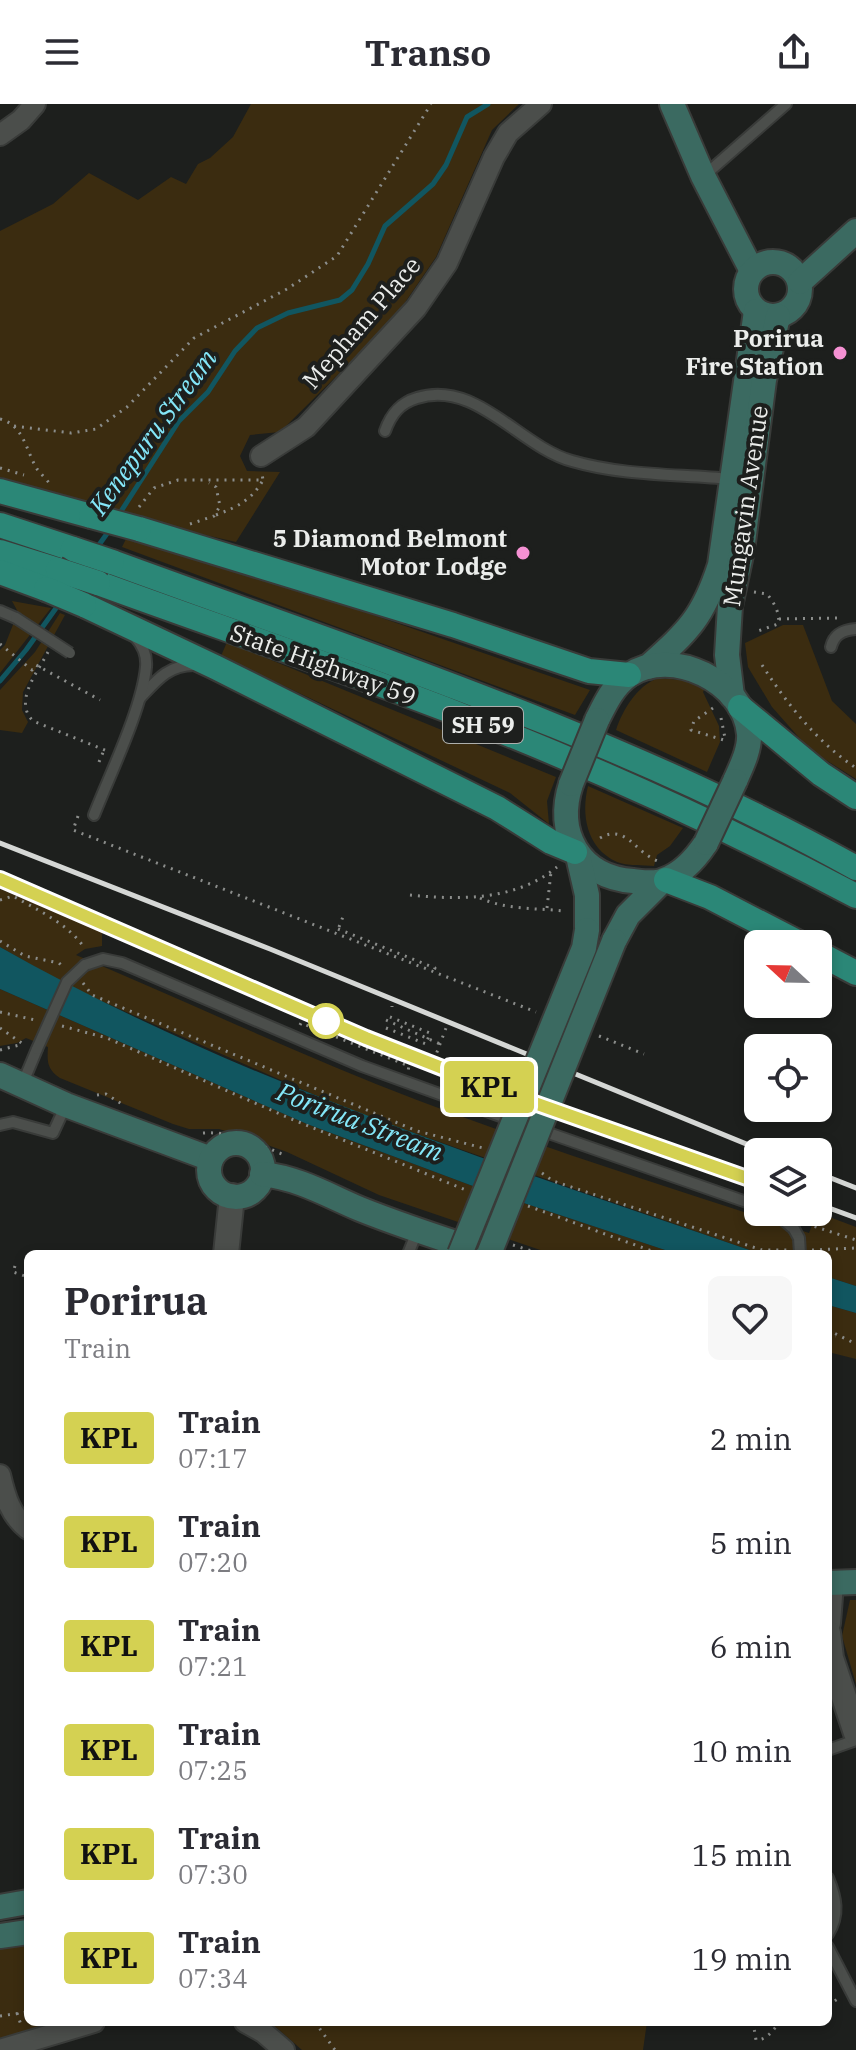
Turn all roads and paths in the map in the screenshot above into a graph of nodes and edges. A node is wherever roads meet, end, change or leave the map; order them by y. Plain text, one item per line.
1 (35, 104) edge
2 (431, 104) edge
3 (541, 104) edge
4 (672, 104) edge
5 (786, 104) edge
6 (0, 135) edge
7 (703, 176) junction
8 (856, 231) edge
9 (752, 271) junction
10 (800, 282) junction
11 (767, 314) junction
12 (0, 419) edge
13 (14, 426) junction
14 (385, 431) dead end
15 (261, 456) joint
16 (732, 479) junction
17 (263, 480) junction
18 (52, 486) dead end
19 (0, 491) edge
20 (214, 516) junction
21 (0, 525) edge
22 (185, 525) dead end
23 (0, 552) edge
24 (0, 572) edge
25 (52, 580) junction
26 (754, 592) dead end
27 (0, 611) edge
28 (841, 618) dead end
29 (779, 619) junction
30 (127, 627) junction
31 (856, 629) edge
32 (755, 632) dead end
33 (2, 645) edge
34 (831, 647) dead end
35 (70, 653) dead end
36 (762, 665) dead end
37 (215, 667) junction
38 (639, 671) junction
39 (140, 698) junction
40 (100, 700) dead end
41 (728, 709) junction
42 (725, 738) junction
43 (729, 747) dead end
44 (104, 750) dead end
45 (99, 762) dead end
46 (856, 768) edge
47 (856, 797) edge
48 (94, 815) dead end
49 (78, 816) dead end
50 (600, 838) dead end
51 (570, 858) junction
52 (856, 868) edge
53 (551, 872) junction
54 (665, 874) junction
55 (410, 895) dead end
56 (856, 896) edge
57 (480, 898) junction
58 (0, 900) edge
59 (547, 909) junction
60 (564, 911) dead end
61 (344, 914) dead end
62 (338, 929) junction
63 (774, 930) edge
64 (336, 934) junction
65 (0, 941) edge
66 (86, 951) dead end
67 (832, 960) edge
68 (67, 970) dead end
69 (433, 973) junction
70 (856, 973) edge
71 (75, 977) dead end
72 (0, 1012) edge
73 (545, 1016) dead end
74 (388, 1018) dead end
75 (44, 1022) dead end
76 (58, 1025) dead end
77 (300, 1025) dead end
78 (0, 1028) edge
79 (386, 1028) dead end
80 (446, 1028) dead end
81 (587, 1032) dead end
82 (428, 1039) junction
83 (440, 1044) junction
84 (0, 1050) edge
85 (644, 1054) dead end
86 (434, 1060) dead end
87 (408, 1071) dead end
88 (11, 1080) edge
89 (66, 1105) junction
90 (0, 1125) edge
91 (490, 1151) dead end
92 (211, 1159) junction
93 (530, 1168) dead end
94 (262, 1174) junction
95 (479, 1193) dead end
96 (232, 1196) junction
97 (744, 1201) edge
98 (520, 1204) dead end
99 (790, 1226) edge
100 (417, 1230) junction
101 (805, 1233) dead end
102 (856, 1240) edge
103 (856, 1248) edge
104 (226, 1250) edge
105 (410, 1250) edge
106 (462, 1250) edge
107 (477, 1250) edge
108 (491, 1250) edge
109 (650, 1250) edge
110 (762, 1250) edge
111 (799, 1250) edge
112 (828, 1250) edge
113 (15, 1266) dead end
114 (24, 1278) edge
115 (832, 1333) edge
116 (856, 1344) edge
117 (0, 1475) edge
118 (24, 1525) edge
119 (856, 1582) edge
120 (832, 1583) edge
121 (832, 1661) edge
122 (856, 1733) edge
123 (856, 1740) edge
124 (832, 1749) edge
125 (832, 1887) edge
126 (24, 1903) edge
127 (0, 1907) edge
128 (832, 1928) edge
129 (24, 1933) edge
130 (0, 1936) edge
131 (832, 1955) edge
132 (856, 2001) edge
133 (24, 2013) edge
134 (0, 2016) edge
135 (83, 2026) edge
136 (318, 2026) edge
137 (754, 2026) edge
138 (776, 2026) edge
139 (258, 2035) edge
140 (27, 2046) edge
141 (0, 2050) edge
142 (284, 2050) edge
143 (335, 2050) edge

1 - 6 street
2 - 13 path
3 - 15 street, Mepham Place
4 - 7 main road
5 - 7 lane
7 - 9 main road
8 - 10 main road
9 - 10 main road
9 - 11 main road
10 - 11 main road
11 - 16 main road, Mungavin Avenue
11 - 41 main road, Mungavin Avenue
12 - 13 path
13 - 18 path
14 - 16 lane
15 - 17 path
16 - 38 main road, Mungavin Avenue
17 - 20 path
17 - 20 path
19 - 38 main road, bridge
20 - 22 path
21 - 52 main road, State Highway 59 / SH 59, bridge
23 - 25 main road, State Highway 59 / SH 59
24 - 25 main road
25 - 30 main road, bridge
25 - 56 main road, State Highway 59 / SH 59, bridge
26 - 29 path
27 - 35 lane, bridge
28 - 29 path
29 - 32 path
30 - 37 main road
30 - 39 lane
31 - 34 lane
33 - 40 path
36 - 46 path
37 - 39 lane
37 - 51 main road
38 - 41 main road
38 - 51 main road, Mungavin Avenue, bridge
39 - 48 lane
41 - 42 path
41 - 42 path
41 - 47 main road
41 - 54 main road, Mungavin Avenue, bridge
42 - 43 path
44 - 45 path
49 - 64 path
50 - 54 path
51 - 53 path
51 - 54 main road
51 - 106 main road, Mungavin Avenue, bridge
53 - 57 path
53 - 59 path
54 - 63 main road
54 - 108 main road, Mungavin Avenue, bridge
55 - 57 path
57 - 59 path
58 - 66 path
59 - 60 path
61 - 62 path
62 - 64 path
62 - 69 path
64 - 69 path
65 - 68 path
67 - 70 main road
69 - 73 path
71 - 91 path
72 - 75 path
74 - 82 path
76 - 95 path
77 - 87 path
78 - 84 path
79 - 82 path
80 - 83 path
81 - 85 path
82 - 83 path
83 - 86 path
88 - 89 main road
88 - 97 lane, bridge
89 - 90 lane
89 - 92 main road
92 - 94 main road
92 - 96 main road
93 - 110 path
94 - 96 main road
94 - 100 main road
96 - 104 street
98 - 109 path
99 - 111 lane, bridge
100 - 105 lane
100 - 107 main road
101 - 102 path
103 - 112 path
113 - 114 path
115 - 116 path
117 - 118 street
119 - 120 main road
121 - 122 street
123 - 124 lane
125 - 128 lane
126 - 127 main road
129 - 130 main road
131 - 132 lane
133 - 134 path
135 - 140 street
136 - 143 path
137 - 138 path
139 - 142 street
140 - 141 street

